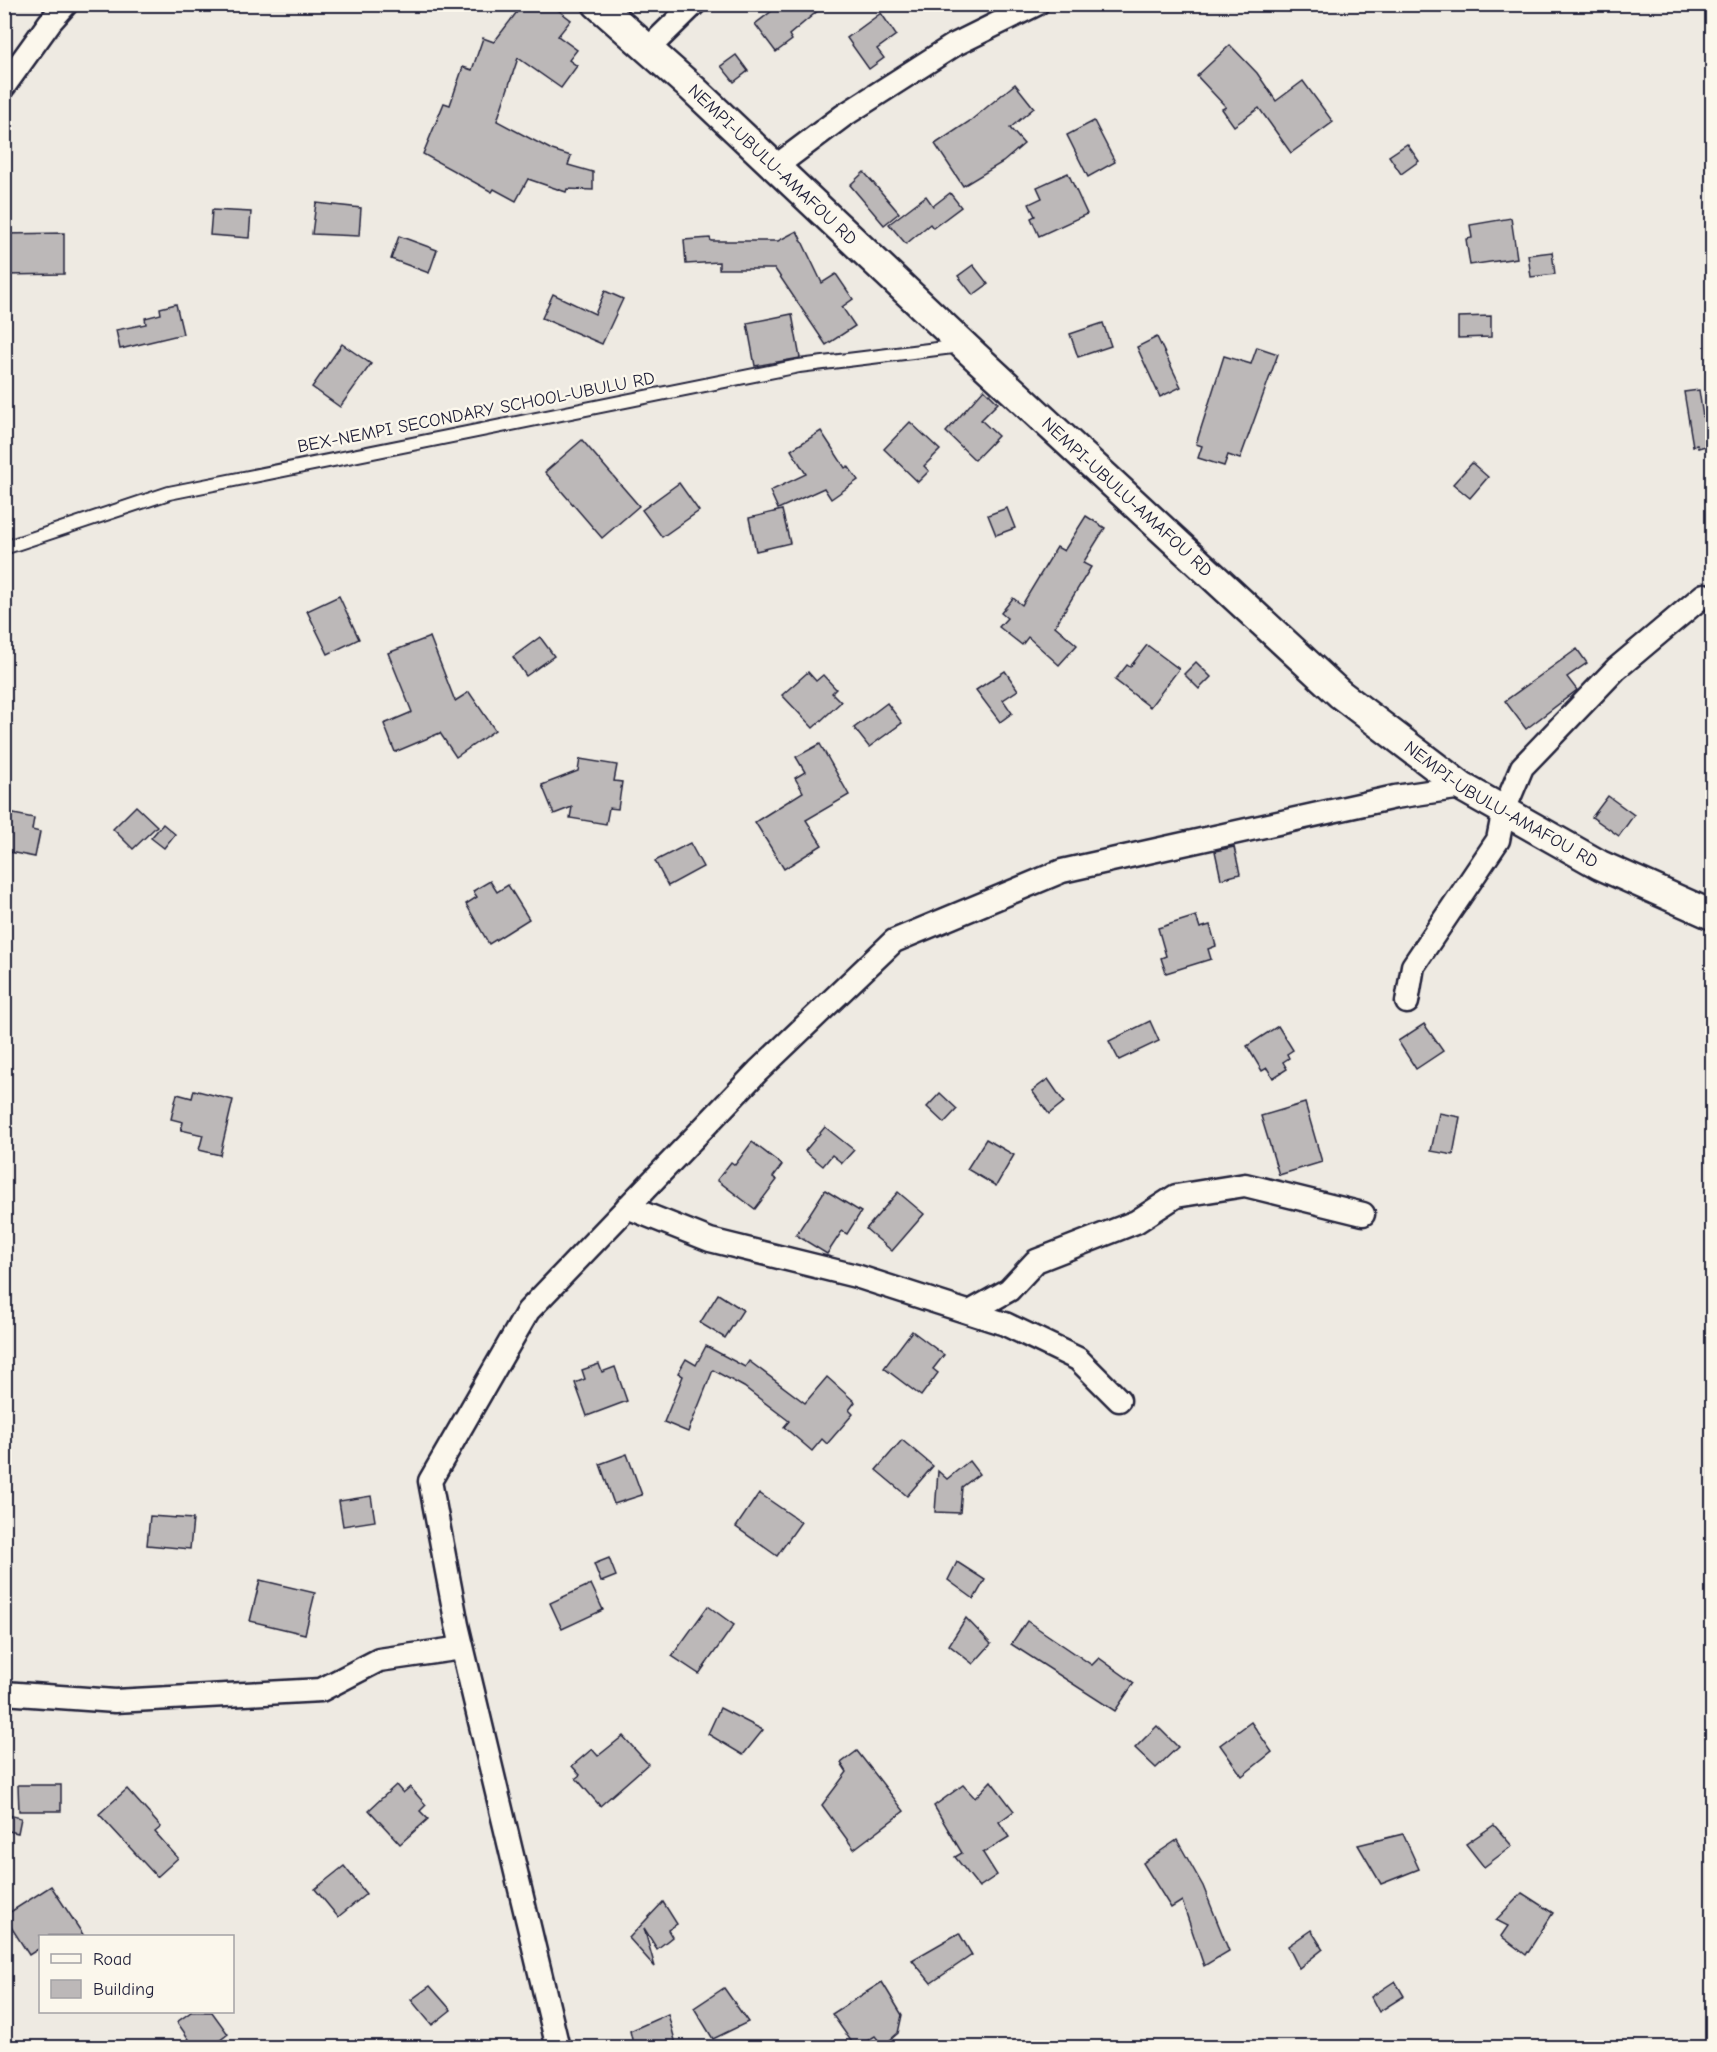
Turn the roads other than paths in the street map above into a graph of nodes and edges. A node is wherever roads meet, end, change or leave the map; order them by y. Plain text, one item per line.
1 (66, 4) edge
2 (597, 4) edge
3 (694, 4) edge
4 (1037, 4) edge
5 (648, 49) junction
6 (4, 86) edge
7 (776, 167) junction
8 (963, 345) junction
9 (4, 548) edge
10 (1704, 595) dead end
11 (1462, 787) junction
12 (1504, 810) junction
13 (1713, 915) edge
14 (1407, 1002) dead end
15 (627, 1207) junction
16 (1363, 1214) dead end
17 (970, 1312) junction
18 (1119, 1400) dead end
19 (462, 1648) junction
20 (4, 1693) edge
21 (558, 2048) edge

1 - 6 street
2 - 5 street, NEMPI-UBULU-AMAFOU RD
3 - 5 street
4 - 7 street
5 - 7 street, NEMPI-UBULU-AMAFOU RD
7 - 8 street, NEMPI-UBULU-AMAFOU RD
8 - 9 lane, BEX-NEMPI SECONDARY SCHOOL-UBULU RD
8 - 11 street, NEMPI-UBULU-AMAFOU RD
10 - 12 street
11 - 12 street, NEMPI-UBULU-AMAFOU RD
11 - 15 street
12 - 13 street, NEMPI-UBULU-AMAFOU RD
12 - 14 street
15 - 17 street
15 - 19 street
16 - 17 street
17 - 18 street
19 - 20 street
19 - 21 street

